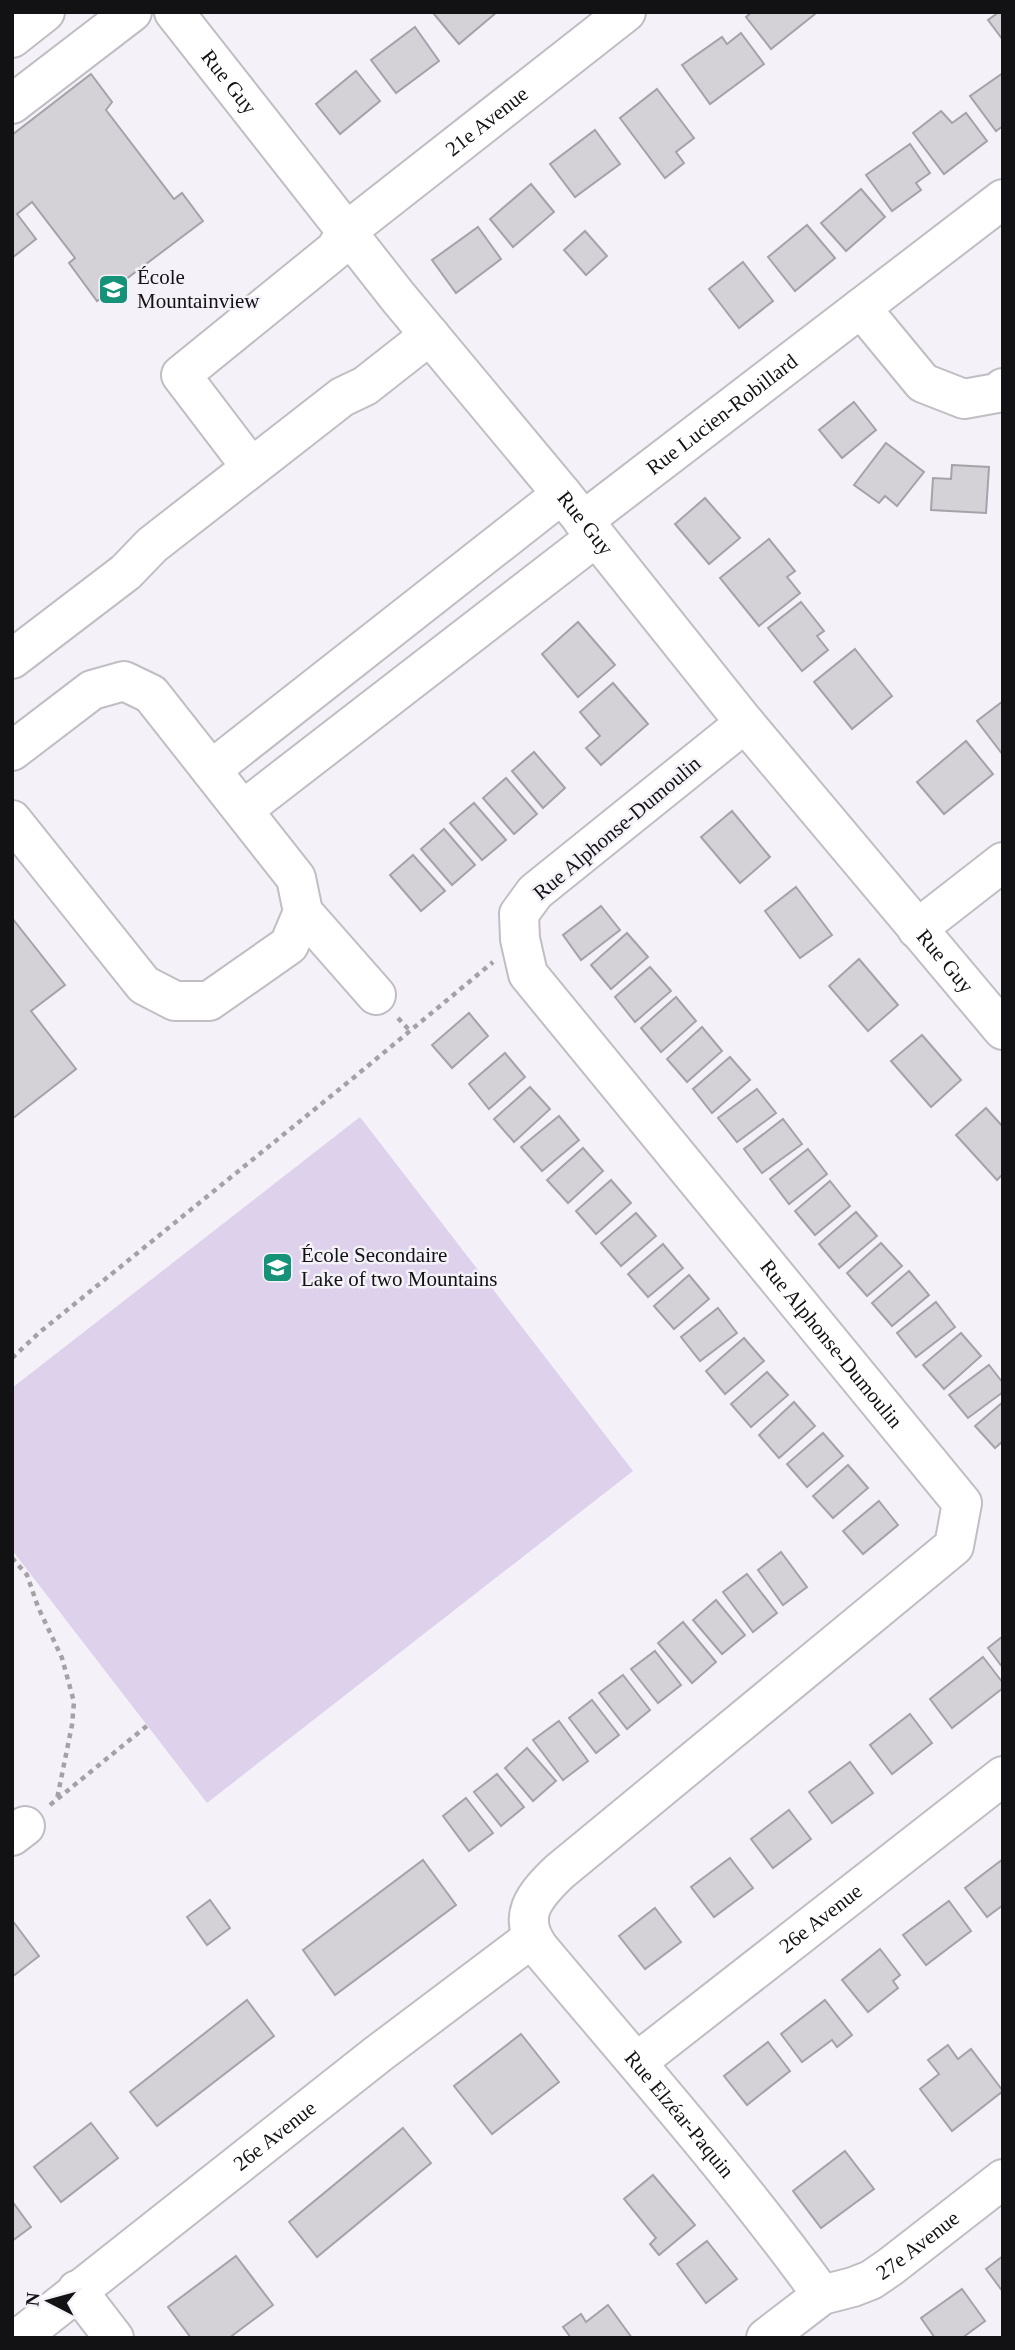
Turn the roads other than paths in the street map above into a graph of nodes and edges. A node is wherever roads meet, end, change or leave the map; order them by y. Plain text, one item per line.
1 (45, 12) edge
2 (131, 12) edge
3 (174, 12) edge
4 (626, 12) edge
5 (12, 38) edge
6 (12, 104) edge
7 (1003, 200) edge
8 (347, 231) junction
9 (861, 308) junction
10 (430, 335) junction
11 (1003, 388) edge
12 (251, 467) junction
13 (580, 517) junction
14 (12, 659) edge
15 (745, 723) junction
16 (12, 751) edge
17 (211, 770) junction
18 (243, 810) junction
19 (12, 820) edge
20 (1003, 862) edge
21 (303, 912) junction
22 (917, 929) junction
23 (376, 995) dead end
24 (1003, 1030) edge
25 (1003, 1776) edge
26 (532, 1938) junction
27 (637, 2062) junction
28 (1003, 2179) edge
29 (77, 2290) junction
30 (822, 2295) junction
31 (19, 2338) edge
32 (114, 2338) edge
33 (766, 2338) edge

1 - 5 street
2 - 6 street
3 - 8 street, Rue Guy
4 - 8 street, 21e Avenue
7 - 9 street, Rue Lucien-Robillard
8 - 10 street, Rue Guy
8 - 12 street, 21e Avenue
9 - 11 street
9 - 13 street, Rue Lucien-Robillard
10 - 12 street
10 - 13 street, Rue Guy
12 - 14 street
13 - 15 street, Rue Guy
13 - 17 street
13 - 18 street
15 - 22 street, Rue Guy
15 - 26 street, Rue Alphonse-Dumoulin
16 - 17 street
17 - 18 street
18 - 21 street
19 - 21 street
20 - 22 street
21 - 23 street
22 - 24 street, Rue Guy
25 - 27 street, 26e Avenue
26 - 27 street, Rue Elzéar-Paquin
26 - 29 street, 26e Avenue
27 - 30 street, Rue Elzéar-Paquin
28 - 30 street, 27e Avenue
29 - 31 street, 26e Avenue
29 - 32 street
30 - 33 street

